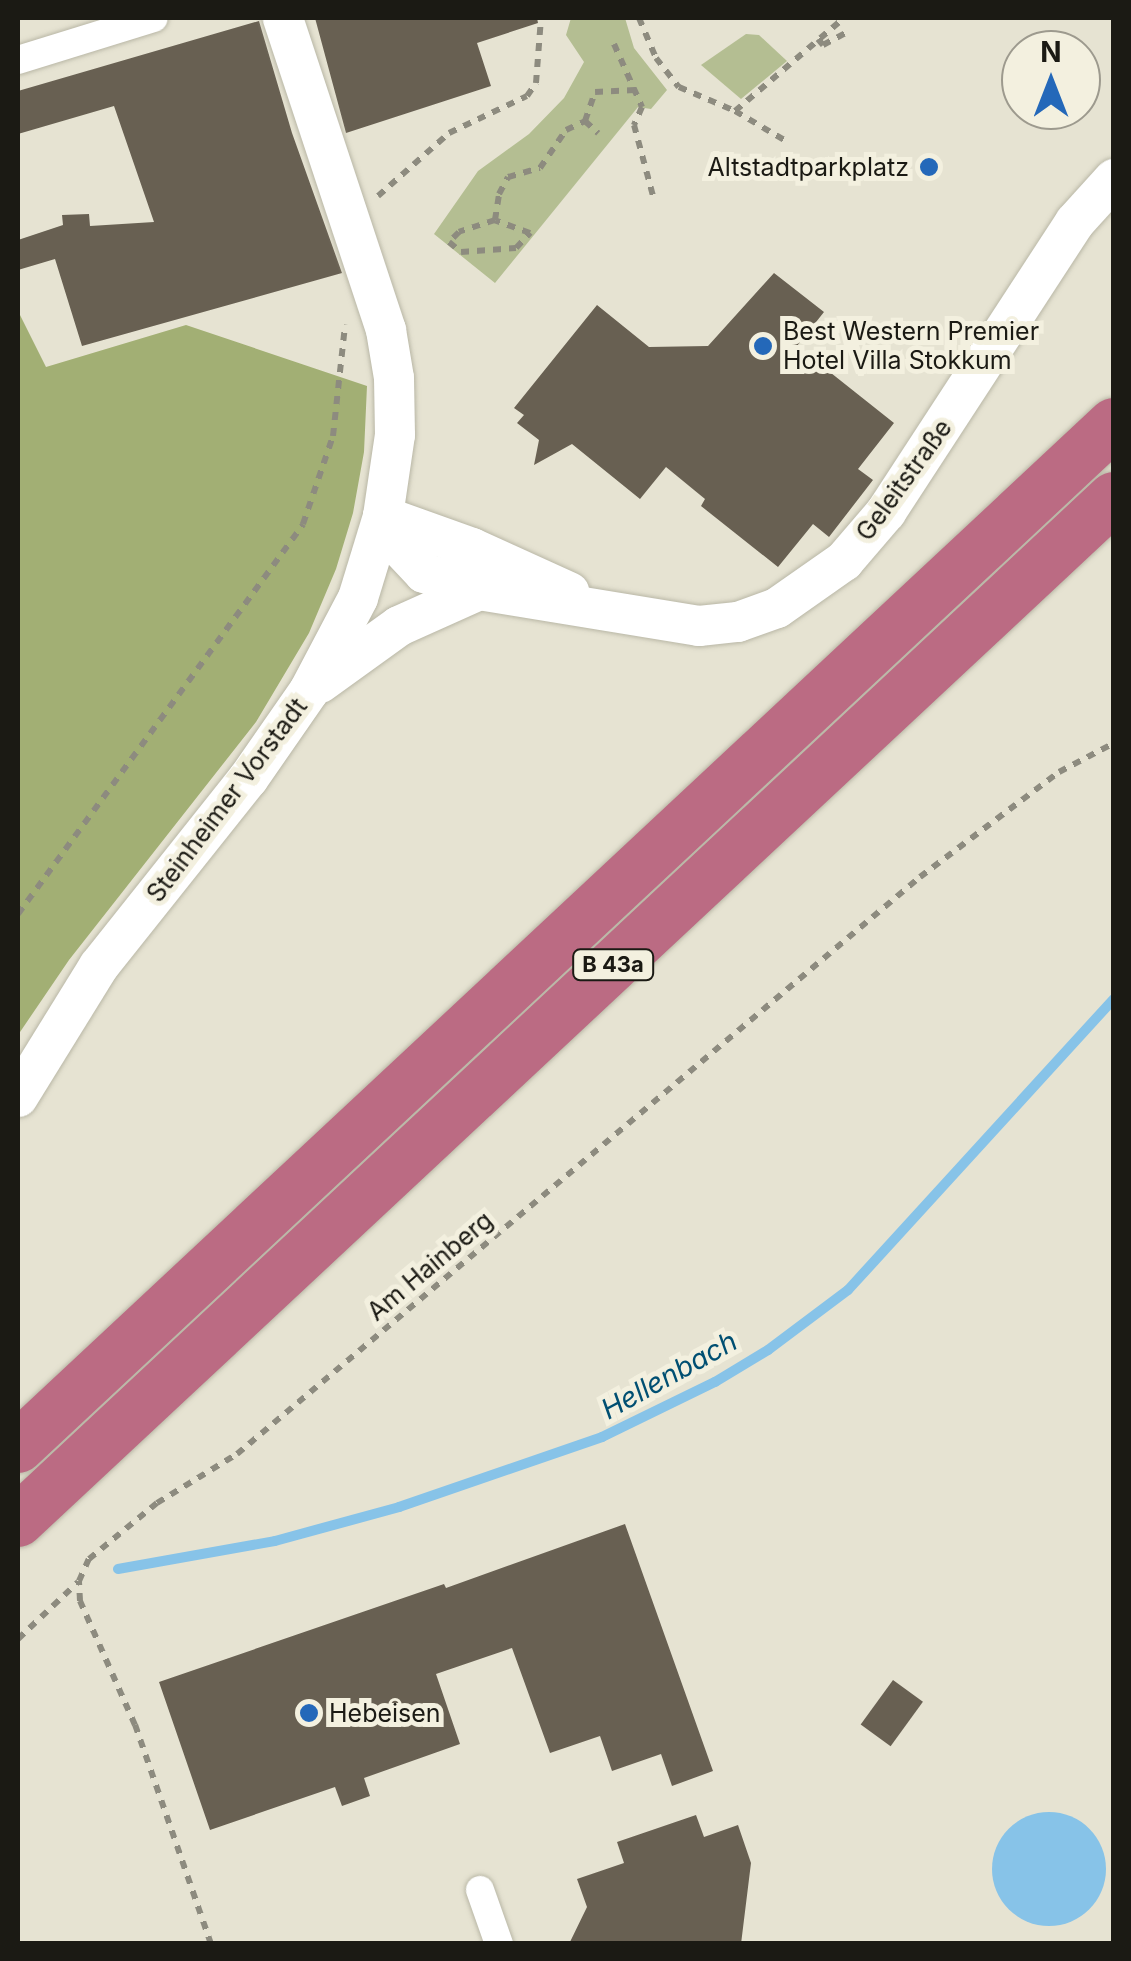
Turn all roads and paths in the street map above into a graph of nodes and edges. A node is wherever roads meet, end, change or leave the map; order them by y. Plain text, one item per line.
1 (154, 18) edge
2 (282, 18) edge
3 (542, 18) edge
4 (639, 18) edge
5 (844, 18) edge
6 (849, 32) dead end
7 (818, 40) junction
8 (614, 44) dead end
9 (18, 60) edge
10 (636, 90) junction
11 (735, 111) junction
12 (585, 121) junction
13 (598, 132) dead end
14 (786, 141) dead end
15 (1114, 179) edge
16 (654, 196) dead end
17 (345, 210) junction
18 (495, 220) junction
19 (368, 274) junction
20 (1114, 424) edge
21 (1114, 498) edge
22 (383, 516) junction
23 (479, 590) junction
24 (597, 606) junction
25 (309, 691) junction
26 (1114, 743) edge
27 (18, 914) edge
28 (18, 1097) edge
29 (18, 1447) edge
30 (18, 1522) edge
31 (79, 1581) junction
32 (18, 1639) edge
33 (480, 1890) dead end
34 (211, 1944) edge
35 (499, 1944) edge

1 - 9 street
2 - 17 main road, Steinheimer Vorstadt
3 - 17 path
4 - 11 path
5 - 7 path
6 - 7 path
7 - 11 path
8 - 10 path
10 - 12 path
10 - 16 path
11 - 14 path
12 - 13 path
12 - 18 path
15 - 24 main road, Geleitstraße
17 - 19 main road, Steinheimer Vorstadt
18 - 18 path
19 - 22 main road, Steinheimer Vorstadt
19 - 27 path
20 - 29 highway, B 43a
21 - 30 highway, B 43a
22 - 23 main road, Geleitstraße
22 - 24 main road, Geleitstraße
22 - 25 main road, Steinheimer Vorstadt
23 - 24 main road, Geleitstraße
23 - 25 main road
25 - 28 main road, Steinheimer Vorstadt
26 - 31 path, Am Hainberg
31 - 32 path, Am Hainberg
31 - 34 path
33 - 35 street

